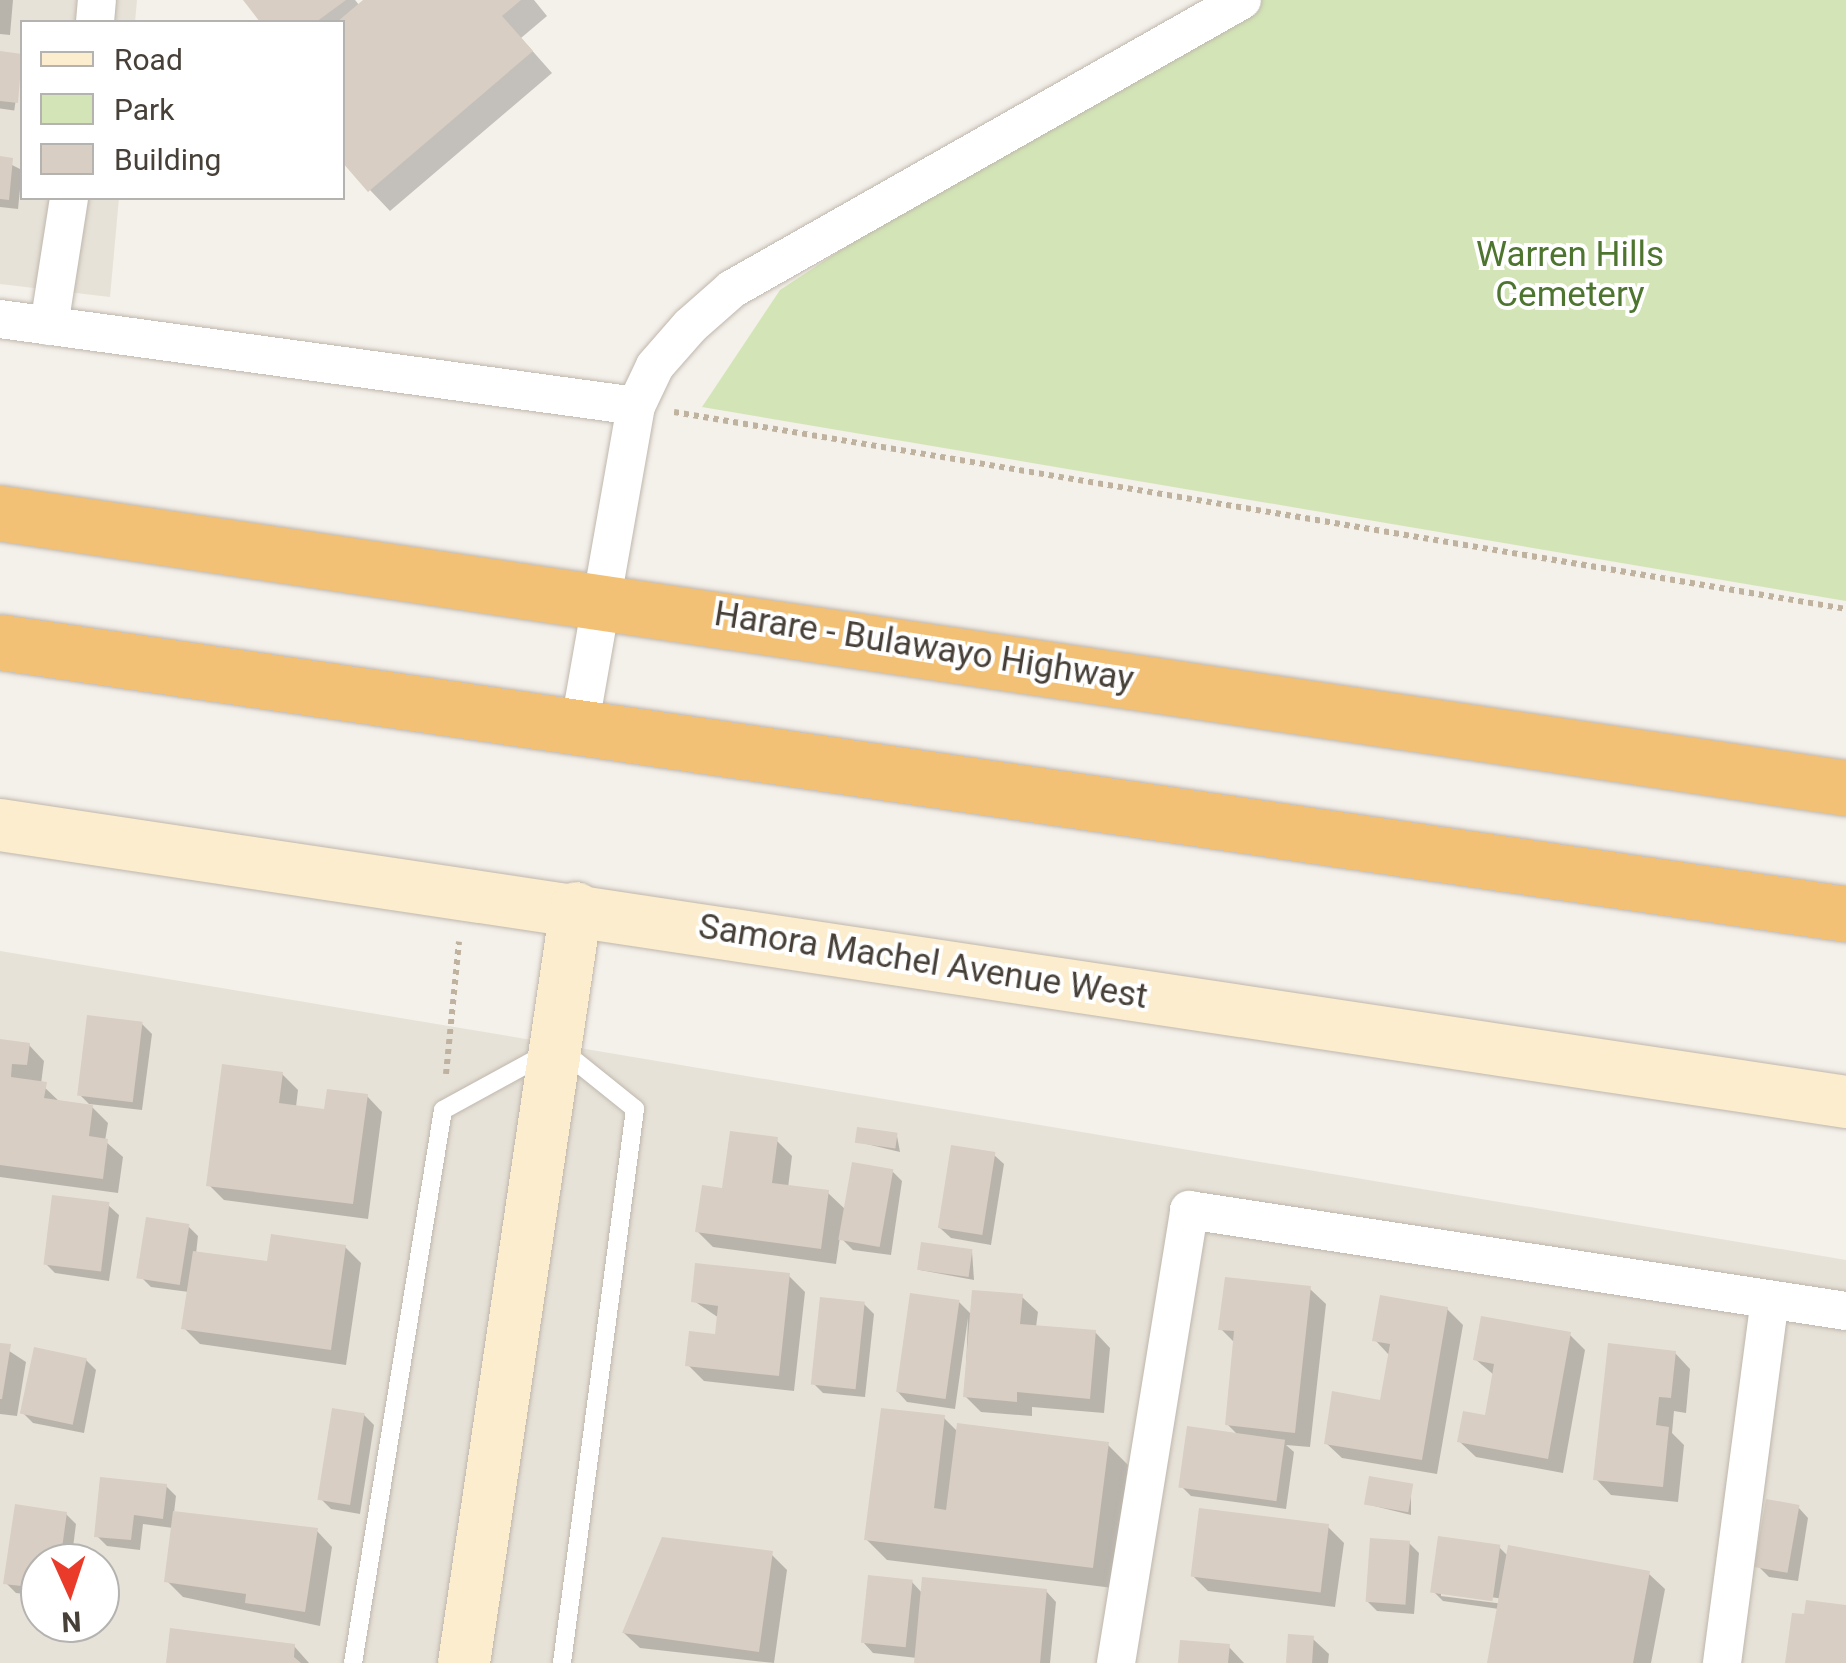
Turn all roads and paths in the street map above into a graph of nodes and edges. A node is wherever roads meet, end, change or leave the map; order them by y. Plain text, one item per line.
1 (1242, 0) edge
2 (69, 200) edge
3 (0, 319) edge
4 (49, 326) junction
5 (636, 406) junction
6 (0, 513) edge
7 (603, 598) junction
8 (1846, 610) edge
9 (0, 642) edge
10 (579, 729) junction
11 (1846, 788) edge
12 (0, 825) edge
13 (464, 892) junction
14 (576, 908) junction
15 (1846, 914) edge
16 (558, 1046) junction
17 (1846, 1102) edge
18 (443, 1110) junction
19 (1770, 1300) junction
20 (1846, 1311) edge
21 (353, 1663) edge
22 (464, 1663) edge
23 (562, 1663) edge
24 (1116, 1663) edge
25 (1722, 1663) edge

1 - 5 street
2 - 4 street
3 - 4 street
4 - 5 street
5 - 7 street
5 - 8 path
6 - 7 highway, Harare - Bulawayo Highway
7 - 10 street
7 - 11 highway, Harare - Bulawayo Highway
9 - 10 highway
10 - 15 highway
12 - 13 street, Samora Machel Avenue West
13 - 14 street, Samora Machel Avenue West
13 - 18 path
14 - 16 street
14 - 17 street, Samora Machel Avenue West
16 - 18 lane
16 - 22 street
16 - 23 lane
18 - 21 lane
19 - 20 street
19 - 24 street
19 - 25 street

